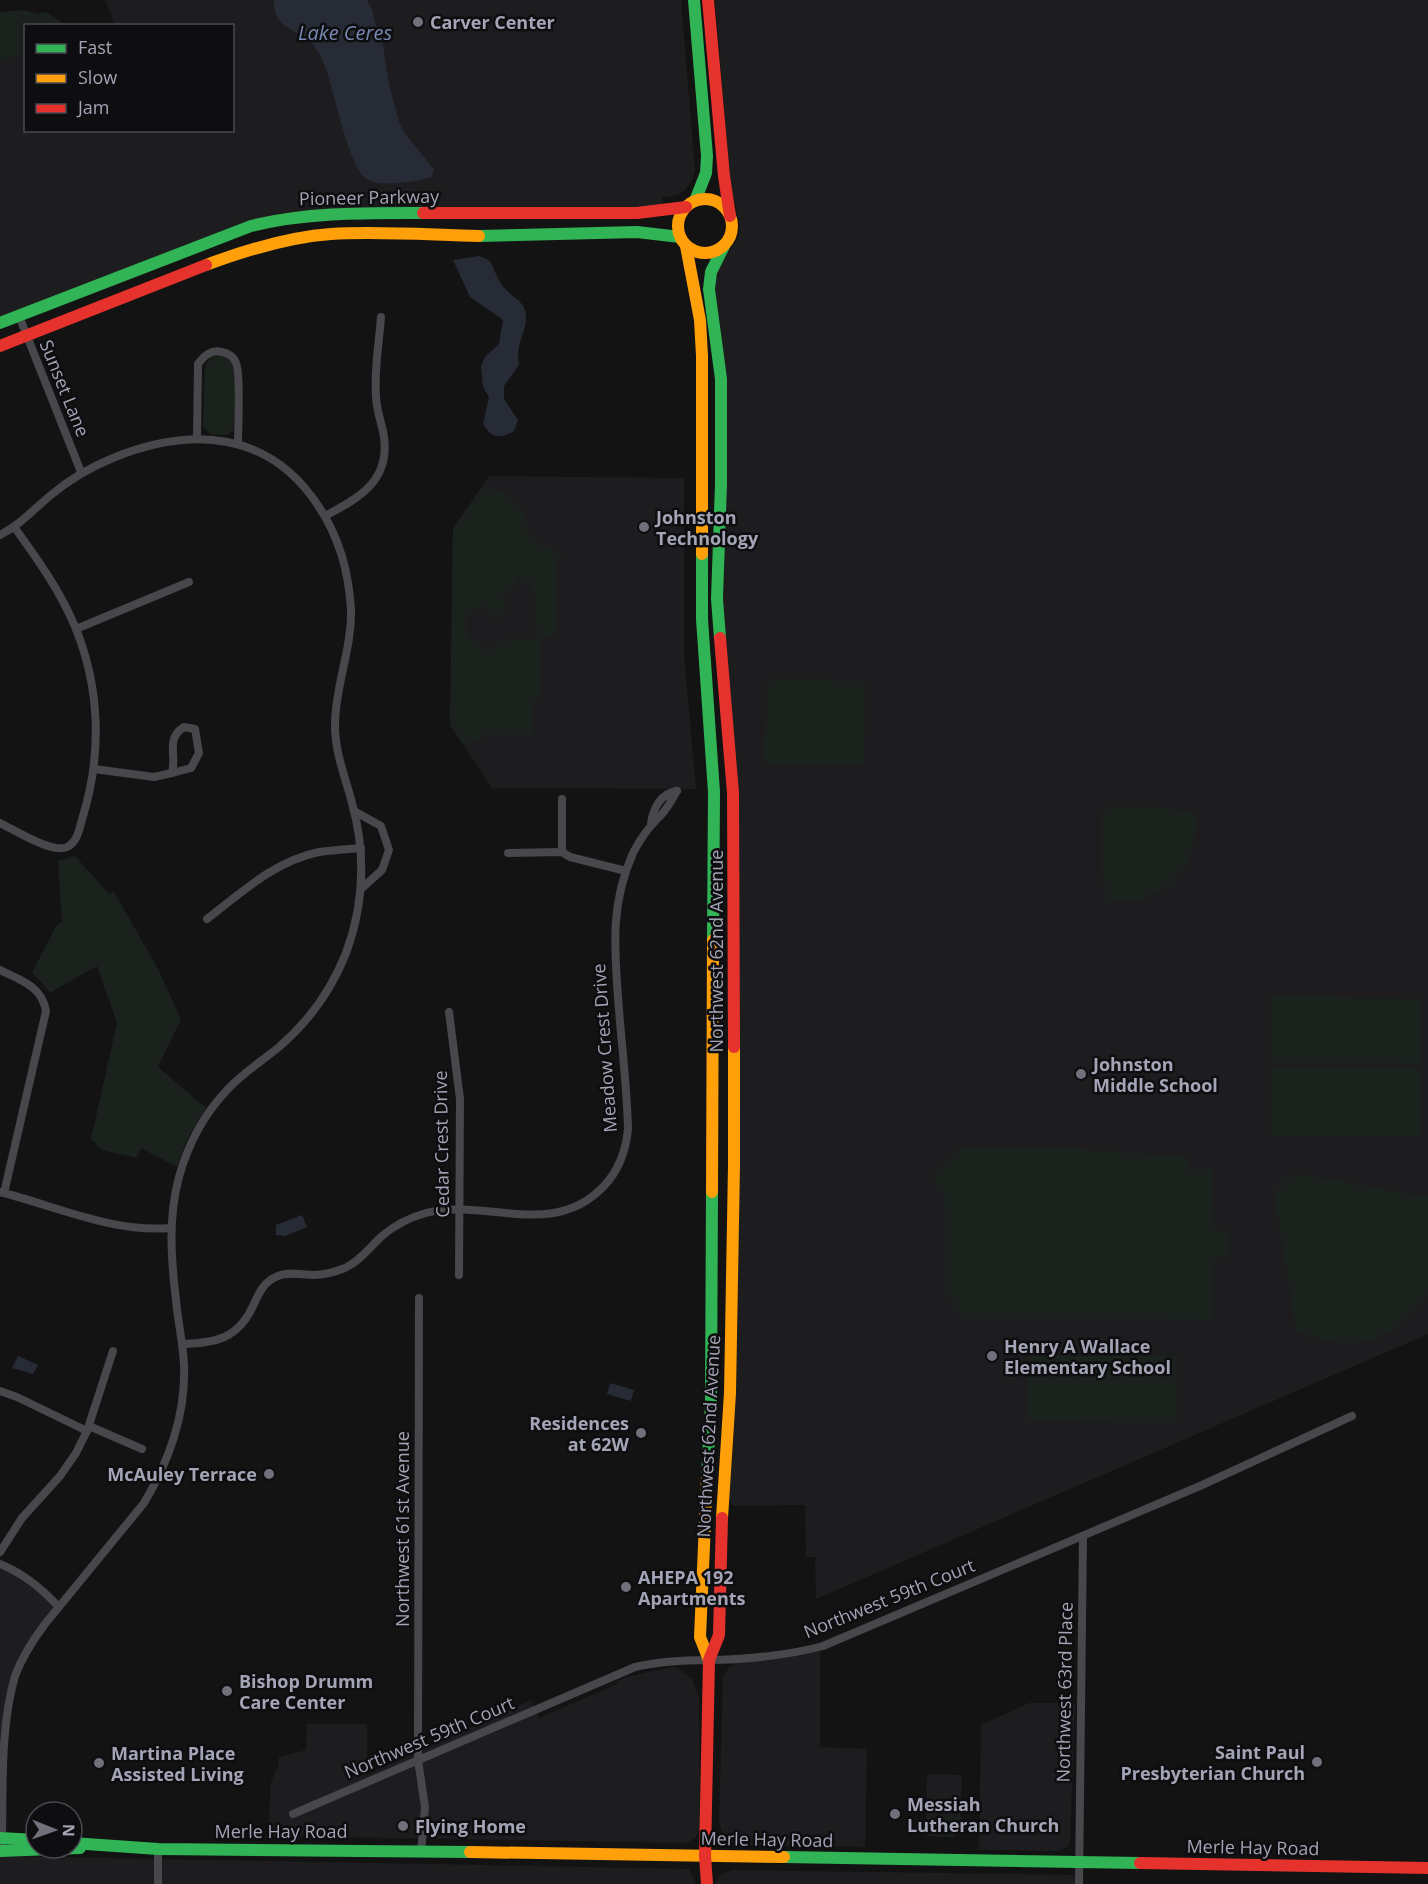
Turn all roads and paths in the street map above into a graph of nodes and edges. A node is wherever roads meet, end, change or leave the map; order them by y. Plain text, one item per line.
1 (694, 0) edge
2 (708, 0) edge
3 (690, 204) junction
4 (730, 216) junction
5 (683, 241) junction
6 (724, 246) junction
7 (18, 316) junction
8 (381, 317) dead end
9 (0, 323) edge
10 (27, 336) junction
11 (0, 346) edge
12 (197, 438) junction
13 (238, 444) junction
14 (81, 472) junction
15 (325, 516) junction
16 (15, 528) junction
17 (0, 535) edge
18 (189, 582) dead end
19 (76, 629) junction
20 (94, 769) junction
21 (172, 773) junction
22 (562, 799) dead end
23 (354, 811) junction
24 (0, 823) edge
25 (651, 824) dead end
26 (361, 848) junction
27 (562, 852) junction
28 (508, 853) dead end
29 (626, 871) junction
30 (361, 889) junction
31 (207, 919) dead end
32 (0, 970) edge
33 (449, 1012) dead end
34 (2, 1192) edge
35 (460, 1209) junction
36 (171, 1228) junction
37 (459, 1275) dead end
38 (419, 1298) dead end
39 (183, 1344) junction
40 (113, 1351) dead end
41 (0, 1391) edge
42 (1352, 1416) dead end
43 (88, 1429) junction
44 (142, 1449) dead end
45 (1083, 1536) junction
46 (0, 1552) edge
47 (0, 1564) edge
48 (59, 1607) junction
49 (709, 1660) junction
50 (418, 1760) junction
51 (293, 1814) dead end
52 (1, 1838) edge
53 (24, 1839) edge
54 (84, 1844) edge
55 (105, 1846) junction
56 (158, 1849) junction
57 (1, 1851) edge
58 (421, 1851) junction
59 (705, 1856) junction
60 (1079, 1862) junction
61 (1428, 1868) edge
62 (158, 1884) edge
63 (707, 1884) edge
64 (1079, 1884) edge

1 - 3 street
2 - 4 street
3 - 4 street
3 - 5 street
3 - 7 street, Pioneer Parkway
4 - 6 street
5 - 6 street
5 - 10 street, Pioneer Parkway
5 - 49 street, Northwest 62nd Avenue
6 - 49 street, Northwest 62nd Avenue
7 - 9 street, Pioneer Parkway
7 - 10 street, Sunset Lane
8 - 15 street
10 - 11 street, Pioneer Parkway
10 - 14 street, Sunset Lane
12 - 13 street
12 - 13 street
12 - 14 street
13 - 15 street
14 - 16 street
15 - 23 street
16 - 17 street
16 - 19 street
18 - 19 street
19 - 20 street
20 - 21 street
20 - 24 street
21 - 21 street
22 - 27 street
23 - 26 street
23 - 30 street
25 - 29 street, Meadow Crest Drive
26 - 30 street
26 - 31 street
27 - 28 street
27 - 29 street
29 - 35 street, Meadow Crest Drive
30 - 36 street
32 - 34 street
33 - 35 street, Cedar Crest Drive
34 - 36 street
35 - 37 street, Cedar Crest Drive
35 - 39 street, Meadow Crest Drive
36 - 39 street
38 - 50 street, Northwest 61st Avenue
39 - 48 street
40 - 43 street
41 - 43 street
42 - 45 street, Northwest 59th Court
43 - 44 street
43 - 46 street
45 - 49 street, Northwest 59th Court
45 - 60 street, Northwest 63rd Place
47 - 48 street
48 - 52 street
49 - 50 street, Northwest 59th Court
49 - 59 street, Northwest 62nd Avenue
50 - 51 street, Northwest 59th Court
50 - 58 street, Northwest 61st Avenue
52 - 53 street
52 - 57 street
54 - 55 street, Merle Hay Road
55 - 56 street, Merle Hay Road
55 - 57 street, Merle Hay Road
56 - 58 street, Merle Hay Road
56 - 62 street
58 - 59 street, Merle Hay Road
59 - 60 street, Merle Hay Road
59 - 63 street, Northwest 62nd Avenue
60 - 61 street, Merle Hay Road
60 - 64 street, Northwest 63rd Place

